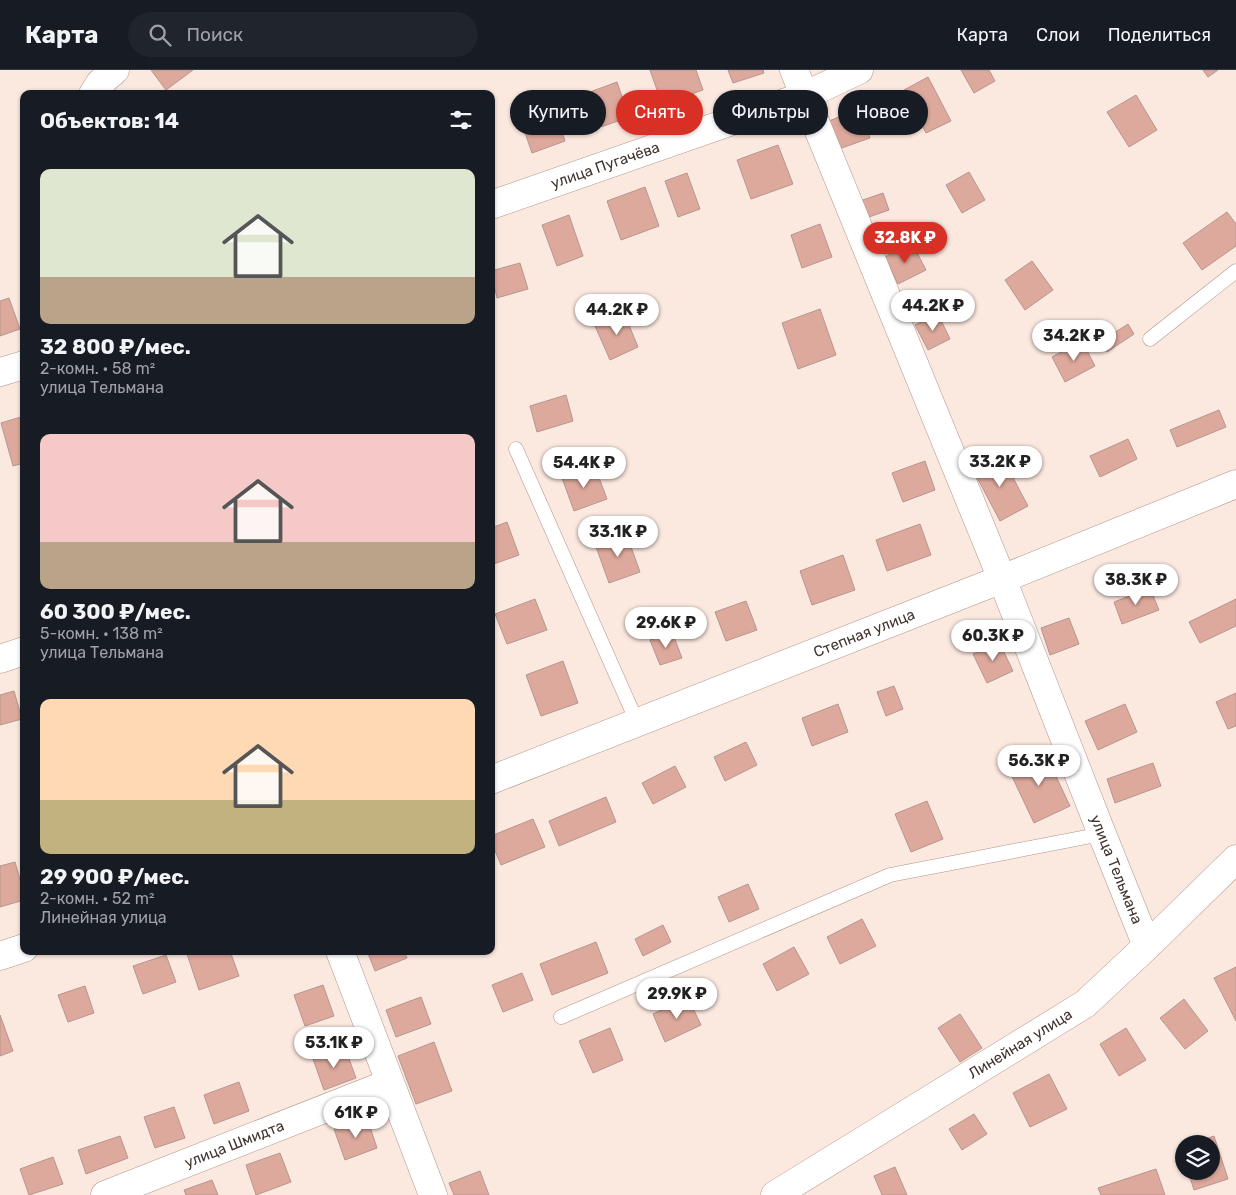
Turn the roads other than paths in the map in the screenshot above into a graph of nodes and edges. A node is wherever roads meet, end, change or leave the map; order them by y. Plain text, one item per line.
1 (115, 70) edge
2 (794, 70) edge
3 (860, 70) edge
4 (96, 90) edge
5 (802, 90) edge
6 (817, 90) edge
7 (713, 128) edge
8 (820, 135) edge
9 (495, 204) edge
10 (1236, 271) edge
11 (1150, 339) dead end
12 (20, 366) edge
13 (0, 372) edge
14 (516, 448) dead end
15 (1236, 484) edge
16 (1002, 579) junction
17 (20, 652) edge
18 (0, 659) edge
19 (636, 722) junction
20 (495, 778) edge
21 (1102, 834) junction
22 (1236, 858) edge
23 (1148, 946) junction
24 (20, 949) edge
25 (342, 955) edge
26 (0, 956) edge
27 (561, 1017) dead end
28 (390, 1082) junction
29 (104, 1195) edge
30 (433, 1195) edge
31 (775, 1195) edge

1 - 4 street
2 - 5 street, улица Тельмана
3 - 6 street, улица Пугачёва
7 - 9 street, улица Пугачёва
8 - 16 street, улица Тельмана
10 - 11 lane
12 - 13 street
14 - 19 lane
15 - 16 street, Степная улица
16 - 19 street, Степная улица
16 - 21 street, улица Тельмана
17 - 18 street
19 - 20 street, Степная улица
21 - 23 street, улица Тельмана
21 - 27 lane
22 - 23 street, Линейная улица
23 - 31 street, Линейная улица
24 - 26 street
25 - 28 street
28 - 29 street, улица Шмидта
28 - 30 street

